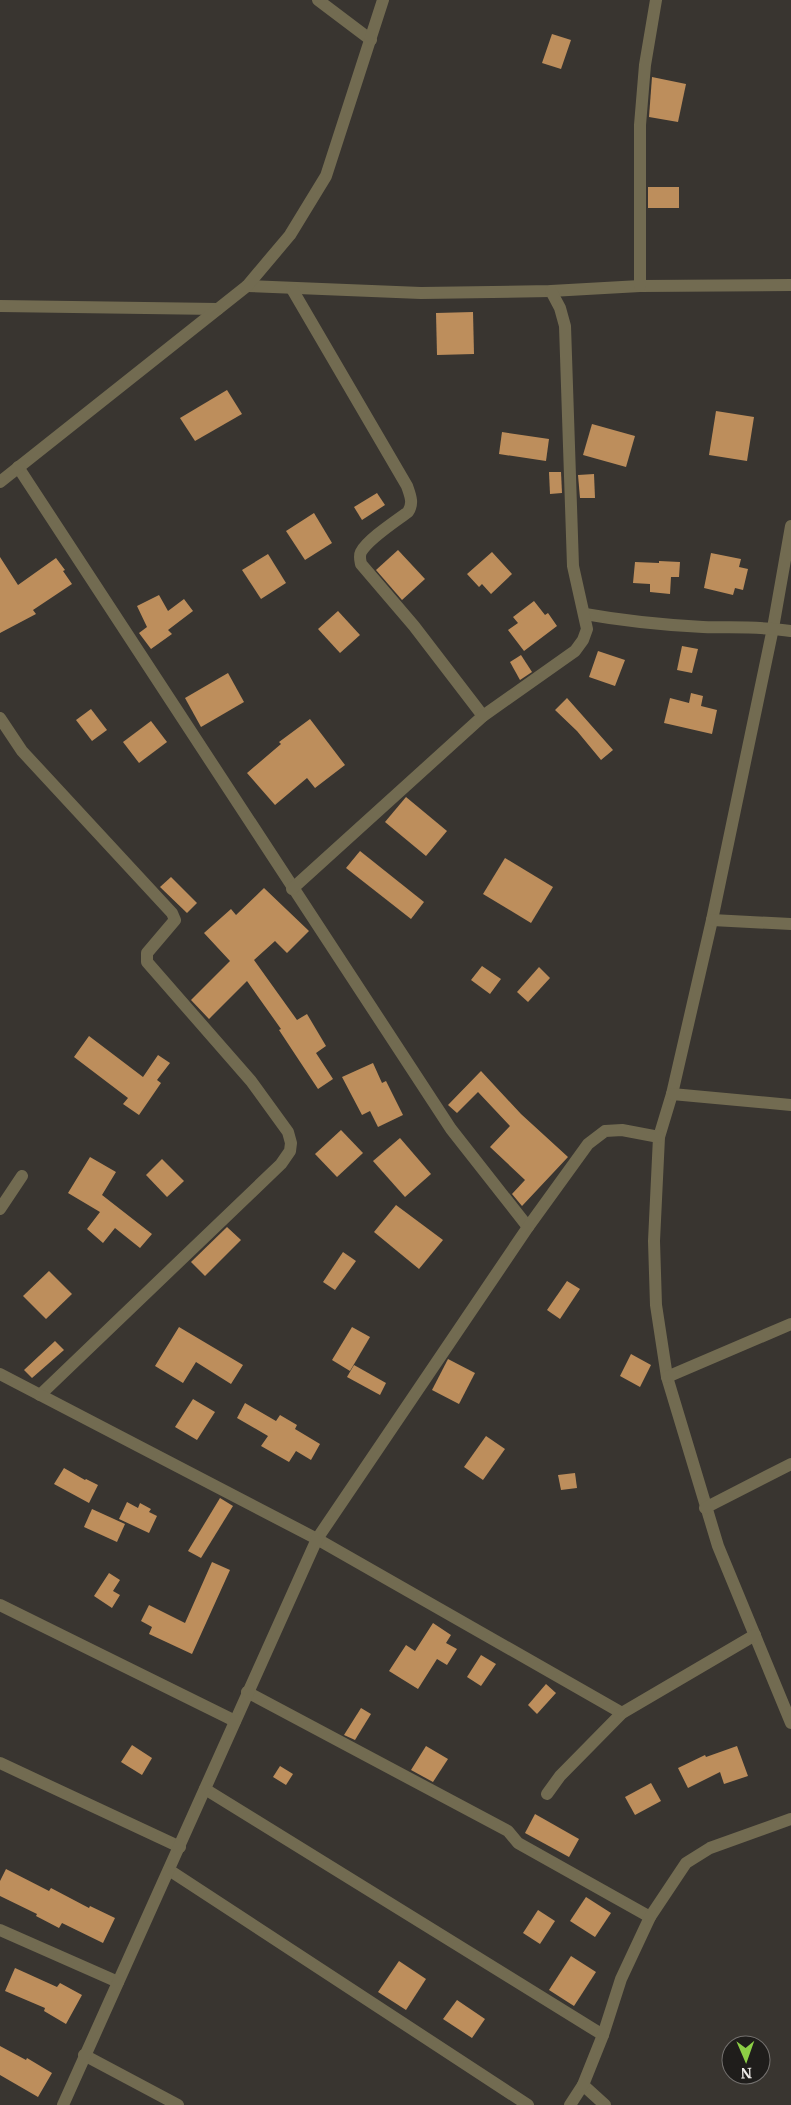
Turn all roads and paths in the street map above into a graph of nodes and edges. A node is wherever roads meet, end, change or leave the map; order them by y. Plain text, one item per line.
1 (318, 0) edge
2 (383, 0) edge
3 (656, 0) edge
4 (371, 40) junction
5 (791, 285) edge
6 (247, 286) junction
7 (640, 286) junction
8 (292, 289) junction
9 (551, 291) junction
10 (0, 306) edge
11 (218, 309) junction
12 (18, 467) junction
13 (0, 482) edge
14 (791, 526) edge
15 (585, 614) junction
16 (773, 628) junction
17 (791, 631) edge
18 (483, 716) junction
19 (0, 718) edge
20 (292, 889) junction
21 (712, 920) junction
22 (791, 924) edge
23 (672, 1094) junction
24 (791, 1105) edge
25 (659, 1136) junction
26 (22, 1176) dead end
27 (0, 1209) edge
28 (528, 1227) junction
29 (791, 1324) edge
30 (0, 1374) edge
31 (667, 1377) junction
32 (40, 1395) junction
33 (791, 1464) edge
34 (705, 1508) junction
35 (316, 1539) junction
36 (0, 1605) edge
37 (755, 1635) junction
38 (248, 1692) junction
39 (622, 1714) junction
40 (235, 1721) junction
41 (791, 1723) edge
42 (0, 1763) edge
43 (205, 1789) junction
44 (547, 1794) dead end
45 (791, 1819) edge
46 (180, 1846) junction
47 (169, 1870) junction
48 (650, 1917) junction
49 (0, 1930) edge
50 (118, 1982) junction
51 (603, 2035) junction
52 (84, 2055) junction
53 (583, 2085) junction
54 (63, 2105) edge
55 (178, 2105) edge
56 (528, 2105) edge
57 (570, 2105) edge
58 (605, 2105) edge

1 - 4 street
2 - 4 street
3 - 7 street
4 - 6 street
5 - 7 street
6 - 8 street
6 - 11 street
7 - 9 street
8 - 9 street
8 - 18 street
9 - 15 street
10 - 11 street
11 - 12 street
12 - 13 street
12 - 20 street
14 - 16 street
15 - 16 street
15 - 18 street
16 - 17 street
16 - 21 street
18 - 20 street
19 - 32 street
20 - 28 street
21 - 22 street
21 - 23 street
23 - 24 street
23 - 25 street
25 - 28 street
25 - 31 street
26 - 27 street
28 - 35 street
29 - 31 street
30 - 32 street
31 - 34 street
32 - 35 street
33 - 34 street
34 - 37 street
35 - 38 street
35 - 39 street
36 - 40 street
37 - 39 street
37 - 41 street
38 - 40 street
38 - 48 street
39 - 44 street
40 - 43 street
42 - 46 street
43 - 46 street
43 - 51 street
45 - 48 street
46 - 47 street
47 - 50 street
47 - 56 street
48 - 51 street
49 - 50 street
50 - 52 street
51 - 53 street
52 - 54 street
52 - 55 street
53 - 57 street
53 - 58 street

